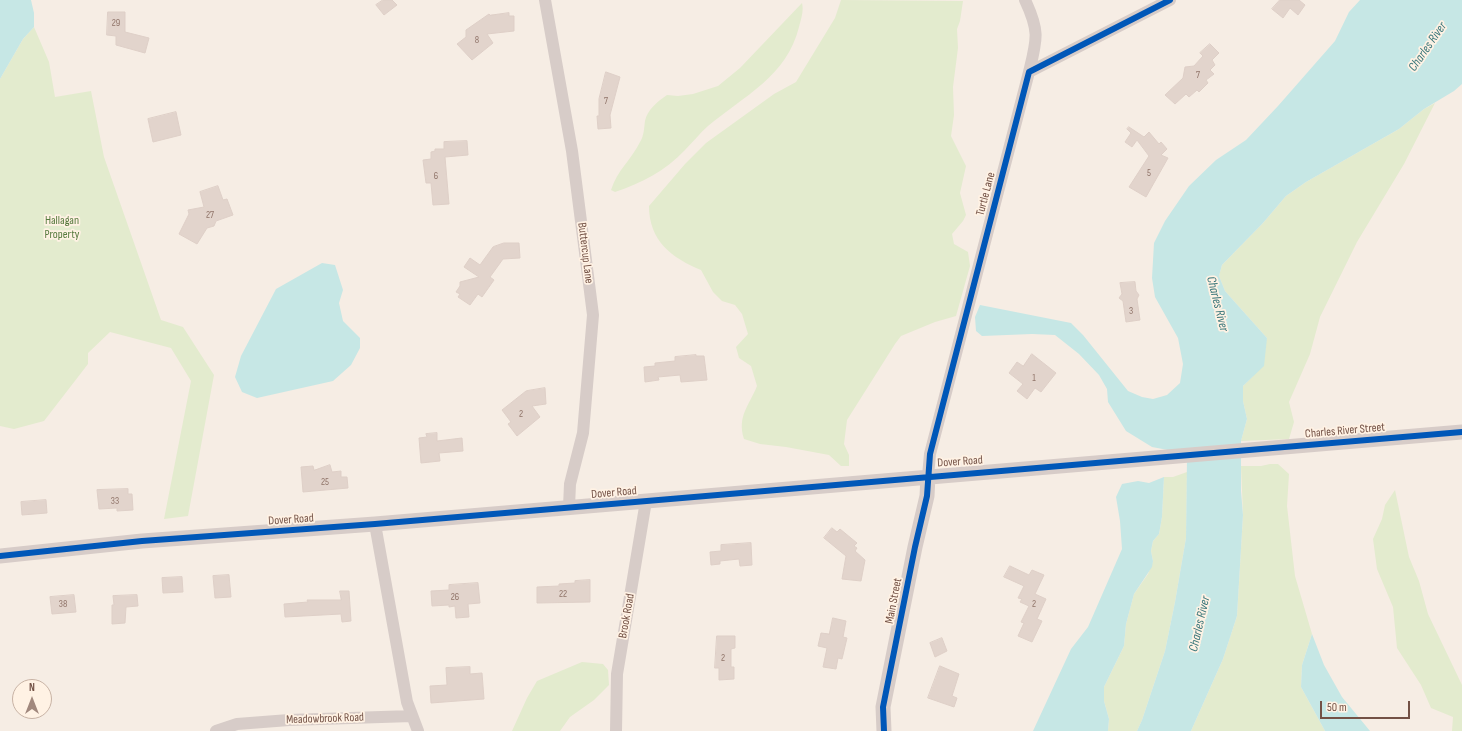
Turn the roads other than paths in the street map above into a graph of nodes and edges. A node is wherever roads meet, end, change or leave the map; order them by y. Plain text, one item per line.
1 (545, 0) edge
2 (1025, 0) edge
3 (1170, 0) edge
4 (1029, 72) junction
5 (1462, 432) edge
6 (1229, 452) joint
7 (928, 476) junction
8 (646, 501) junction
9 (569, 507) junction
10 (375, 524) junction
11 (0, 556) edge
12 (412, 716) junction
13 (216, 731) edge
14 (418, 731) edge
15 (616, 731) edge
16 (884, 731) edge

1 - 9 street, Buttercup Lane
2 - 4 street, Turtle Lane
3 - 4 street
4 - 7 street, Turtle Lane
5 - 6 street, Charles River Street
6 - 7 street, Dover Road
7 - 8 street, Dover Road
7 - 16 street, Main Street
8 - 9 street, Dover Road
8 - 15 street, Brook Road
9 - 10 street, Dover Road
10 - 11 street, Dover Road
10 - 12 street
12 - 13 street, Meadowbrook Road
12 - 14 street

